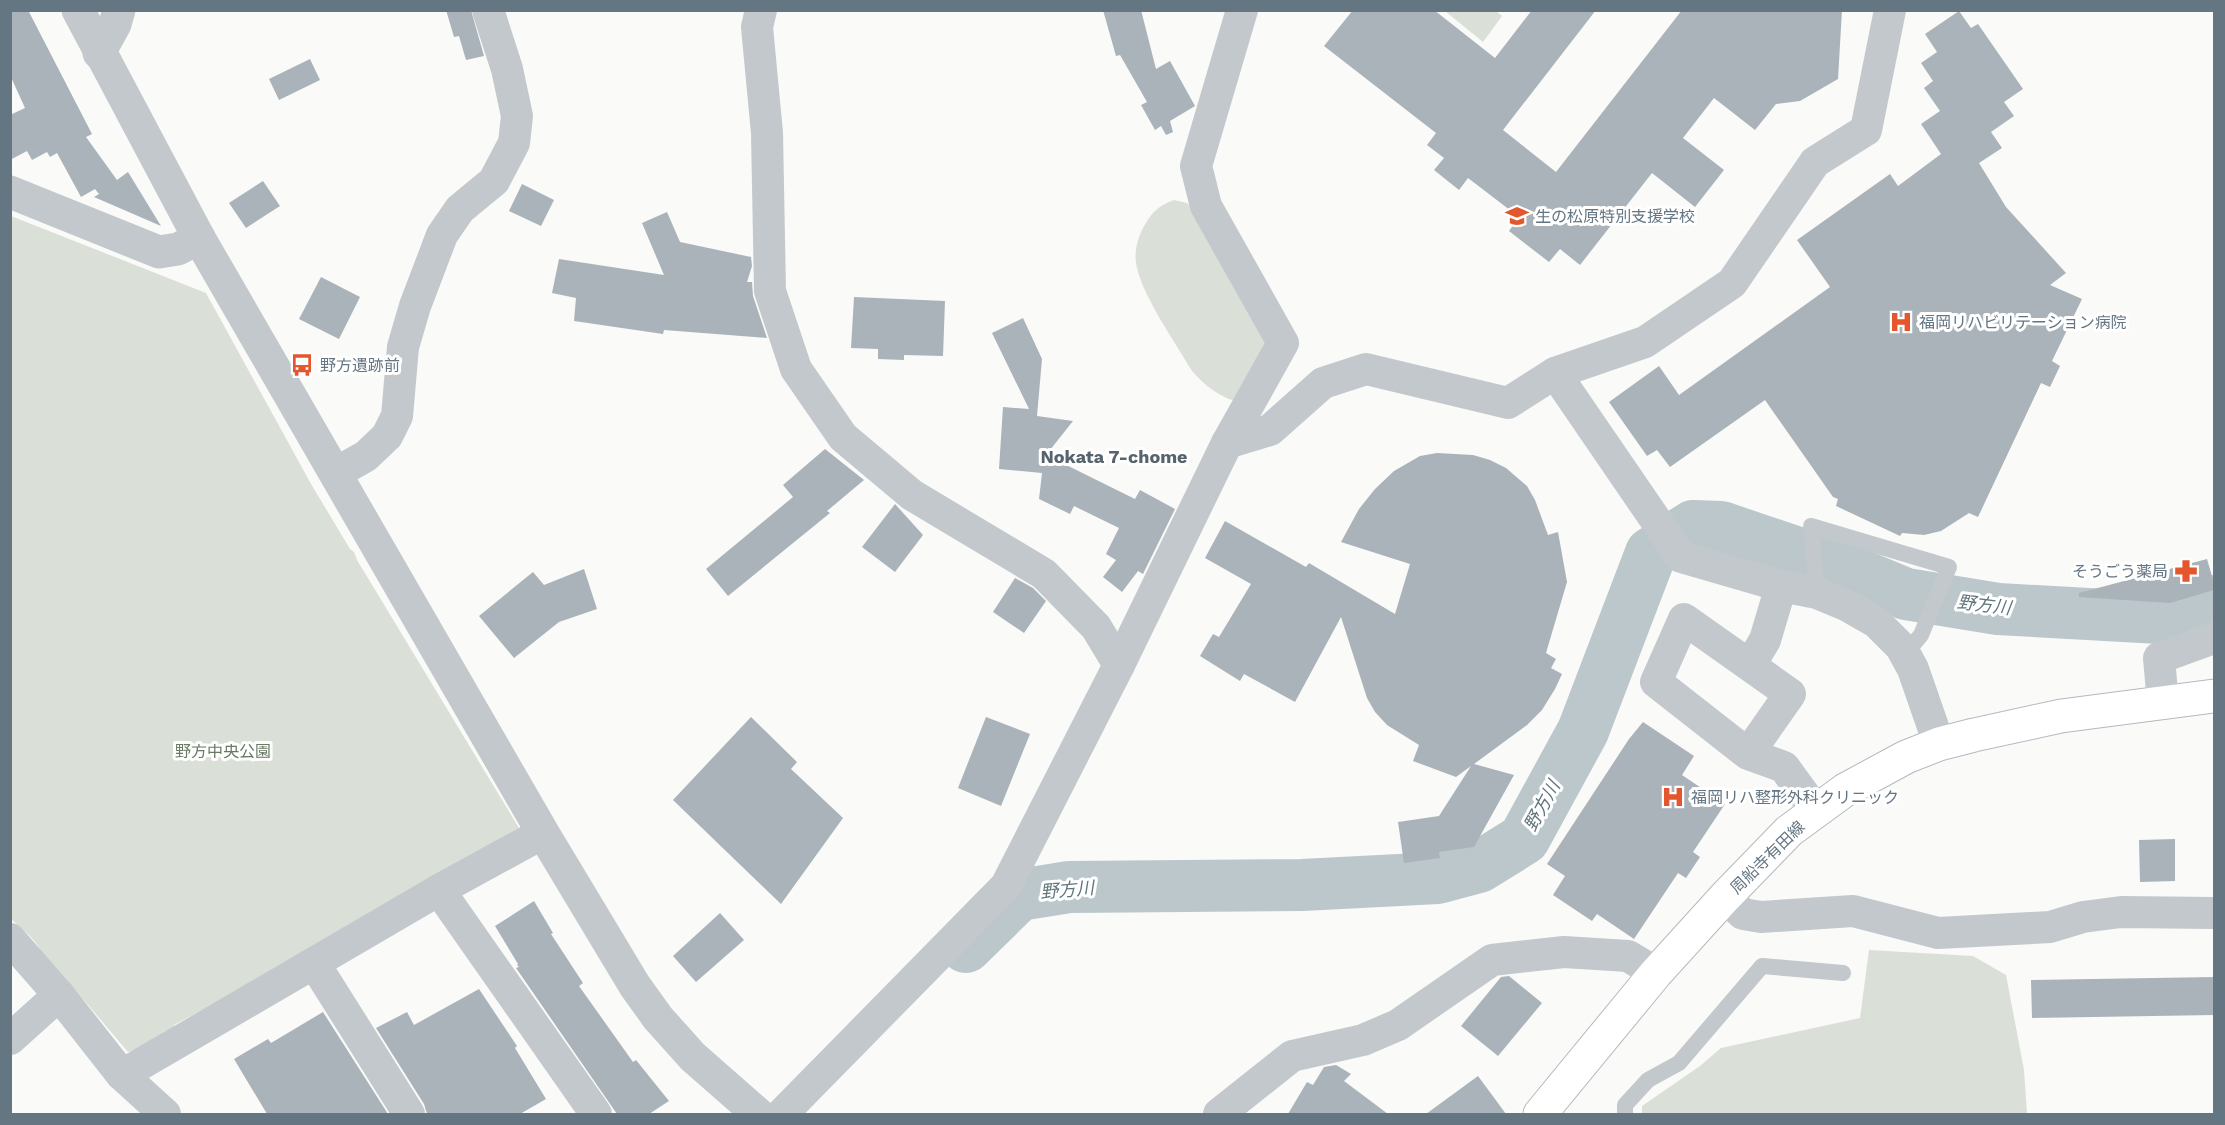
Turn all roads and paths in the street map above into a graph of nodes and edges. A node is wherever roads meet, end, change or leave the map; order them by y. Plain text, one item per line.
1 (78, 10) edge
2 (119, 10) edge
3 (488, 10) edge
4 (761, 10) edge
5 (1242, 10) edge
6 (1890, 10) edge
7 (99, 53) junction
8 (10, 192) edge
9 (199, 238) junction
10 (1555, 373) junction
11 (1227, 443) junction
12 (336, 473) junction
13 (1781, 586) junction
14 (1817, 593) junction
15 (2214, 638) edge
16 (1913, 644) junction
17 (1119, 665) junction
18 (1750, 665) junction
19 (2214, 696) edge
20 (2163, 703) junction
21 (1940, 744) junction
22 (1748, 754) junction
23 (1816, 811) junction
24 (543, 833) junction
25 (439, 890) junction
26 (1725, 897) junction
27 (2214, 912) edge
28 (10, 939) edge
29 (314, 963) junction
30 (1656, 973) junction
31 (1843, 973) dead end
32 (59, 994) junction
33 (10, 1039) edge
34 (122, 1075) junction
35 (165, 1114) edge
36 (409, 1114) edge
37 (596, 1114) edge
38 (758, 1114) edge
39 (782, 1114) edge
40 (1219, 1114) edge
41 (1540, 1114) edge
42 (1624, 1114) edge

1 - 7 street
2 - 7 street
3 - 12 street
4 - 17 street
5 - 11 street
6 - 10 street
7 - 9 street
8 - 9 street
9 - 12 street
10 - 11 street
10 - 13 street
11 - 17 street
12 - 24 street
13 - 14 street
13 - 18 street
14 - 16 street
14 - 16 lane
15 - 20 street
16 - 21 street
17 - 39 street
18 - 22 street
18 - 22 street
19 - 20 main road, 周船寺有田線
20 - 21 main road, 周船寺有田線
21 - 23 main road, 周船寺有田線
22 - 23 street
23 - 26 main road, 周船寺有田線
24 - 25 street
24 - 38 street
25 - 29 street
25 - 37 street
26 - 27 street
26 - 30 main road, 周船寺有田線
28 - 32 street
29 - 34 street
29 - 36 street
30 - 40 street
30 - 41 main road, 周船寺有田線
31 - 42 lane
32 - 33 street
32 - 34 street
34 - 35 street

